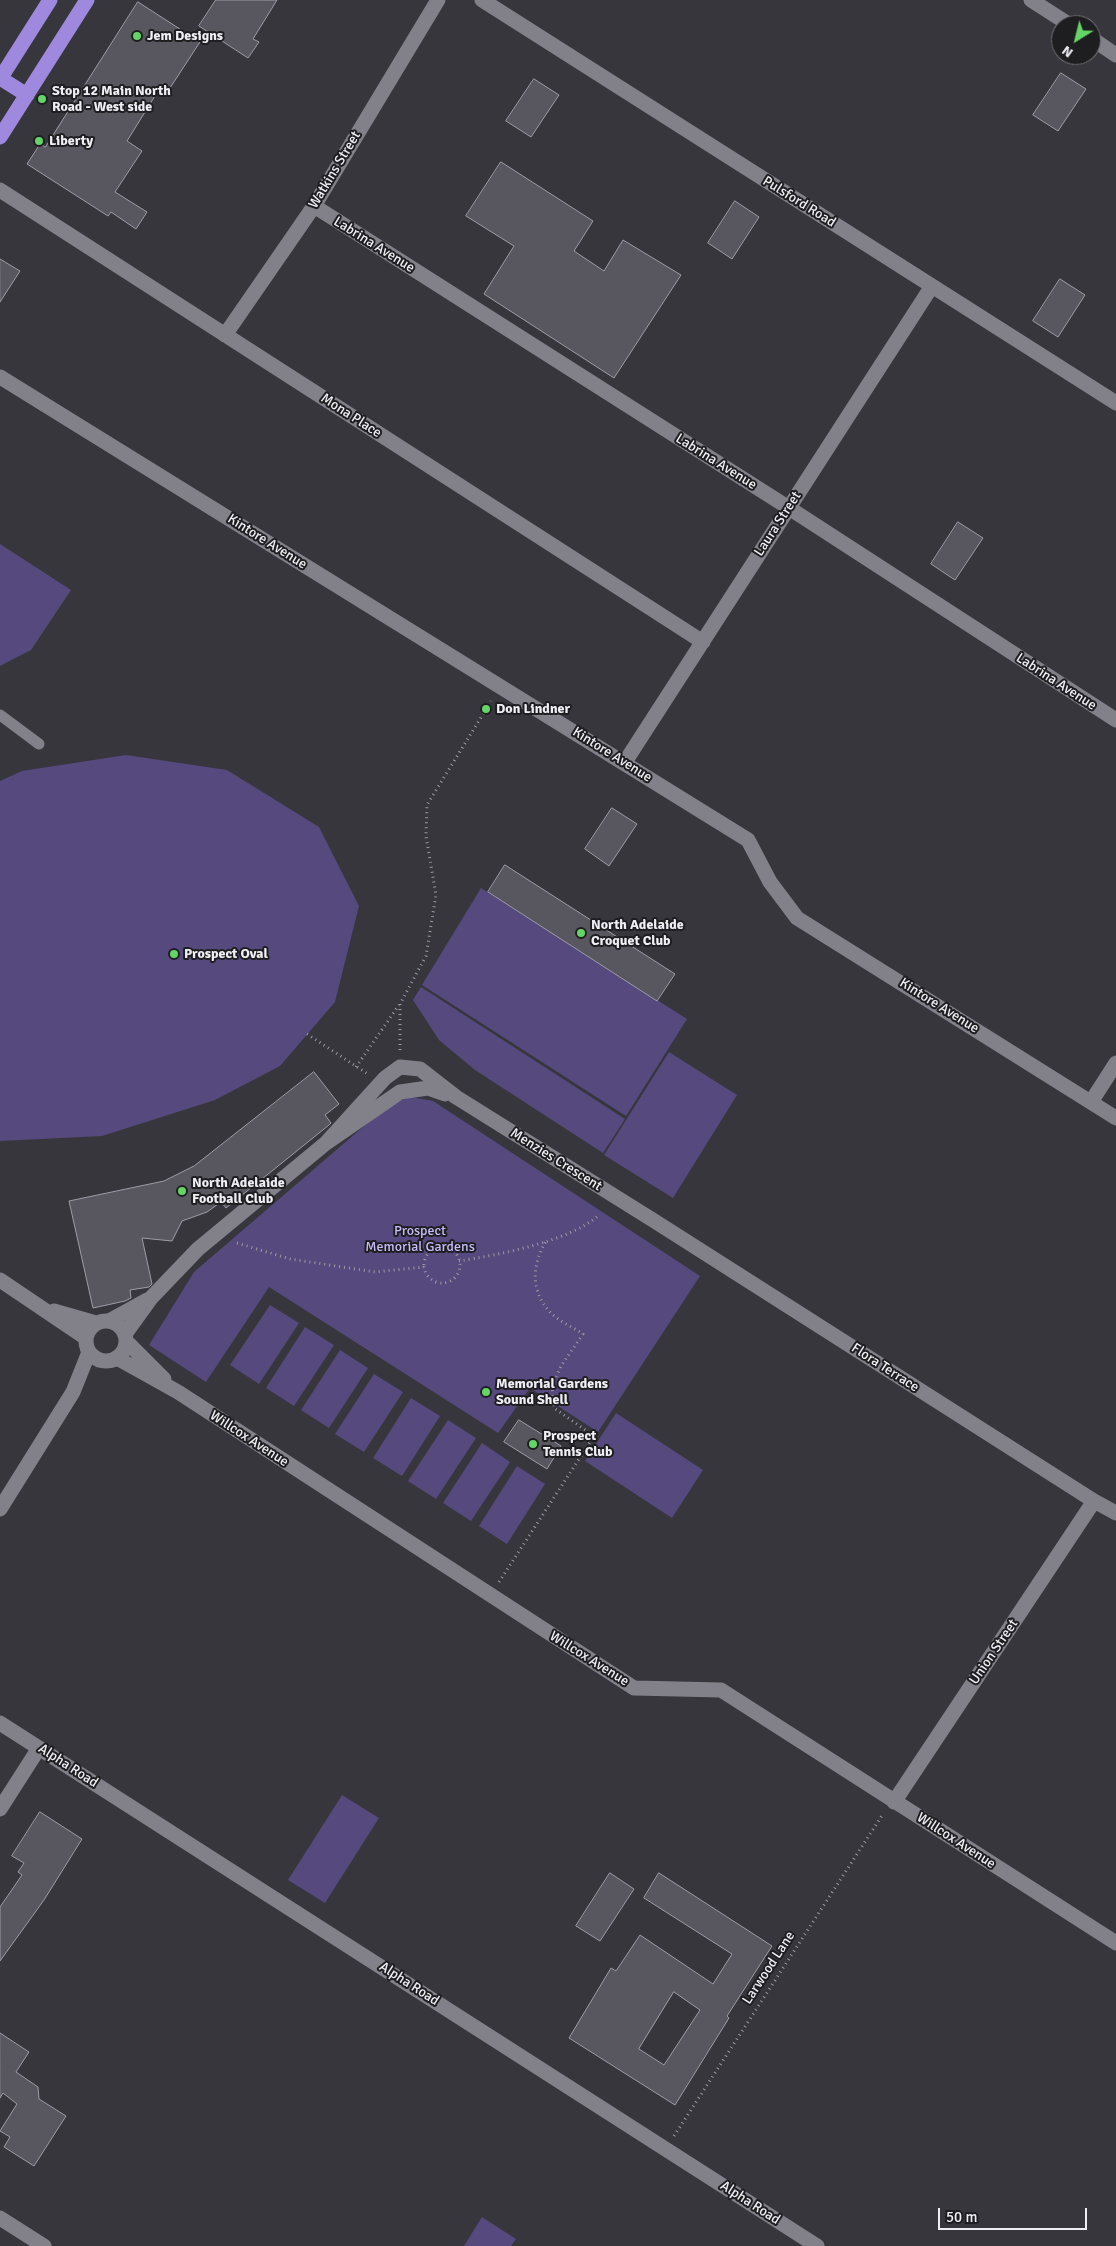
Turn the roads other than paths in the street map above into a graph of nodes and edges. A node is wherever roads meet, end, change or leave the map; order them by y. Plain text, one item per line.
1 (50, 0) edge
2 (87, 0) edge
3 (438, 0) edge
4 (482, 0) edge
5 (1032, 0) edge
6 (1055, 15) edge
7 (1101, 44) edge
8 (1116, 54) edge
9 (0, 78) edge
10 (27, 95) junction
11 (0, 137) edge
12 (5, 193) edge
13 (314, 206) junction
14 (932, 286) junction
15 (225, 335) junction
16 (0, 377) edge
17 (1116, 403) edge
18 (788, 508) junction
19 (702, 642) junction
20 (0, 715) edge
21 (1116, 720) edge
22 (39, 744) dead end
23 (625, 762) junction
24 (1116, 1063) edge
25 (456, 1098) junction
26 (1091, 1102) junction
27 (1116, 1118) edge
28 (326, 1143) junction
29 (656, 1222) joint
30 (0, 1280) edge
31 (151, 1298) junction
32 (44, 1308) junction
33 (102, 1322) junction
34 (126, 1338) junction
35 (87, 1345) junction
36 (110, 1359) junction
37 (73, 1392) junction
38 (178, 1392) junction
39 (1094, 1502) junction
40 (0, 1509) edge
41 (1116, 1513) edge
42 (0, 1723) edge
43 (39, 1748) junction
44 (893, 1801) junction
45 (0, 1809) edge
46 (1116, 1943) edge
47 (0, 2218) edge
48 (44, 2246) edge
49 (817, 2246) edge

1 - 9 highway
2 - 10 highway
3 - 13 street, Watkins Street
4 - 14 street, Pulsford Road
5 - 6 street
7 - 8 street
9 - 10 highway
10 - 11 highway
12 - 15 street, Mona Place
13 - 15 street, Watkins Street
13 - 18 street, Labrina Avenue
14 - 17 street, Pulsford Road
14 - 18 street, Laura Street
15 - 19 street, Mona Place
16 - 23 street, Kintore Avenue
18 - 19 street, Laura Street
18 - 21 street, Labrina Avenue
19 - 23 street, Laura Street
20 - 22 lane
23 - 26 street, Kintore Avenue
24 - 26 street
25 - 28 street, Menzies Crescent
25 - 28 street, Menzies Crescent
25 - 29 street, Menzies Crescent
26 - 27 street, Kintore Avenue
28 - 31 street, Menzies Crescent
29 - 39 street, Flora Terrace
30 - 32 street
31 - 33 street, Menzies Crescent
31 - 34 street, Menzies Crescent
32 - 33 street
32 - 35 street
33 - 34 street
33 - 35 street
34 - 36 street
34 - 38 street, Willcox Avenue
35 - 36 street
35 - 37 street
36 - 37 street
36 - 38 street, Willcox Avenue
37 - 40 street
38 - 44 street, Willcox Avenue
39 - 41 street, Flora Terrace
39 - 44 street, Union Street
42 - 43 street, Alpha Road
43 - 45 street
43 - 49 street, Alpha Road
44 - 46 street, Willcox Avenue
47 - 48 street

